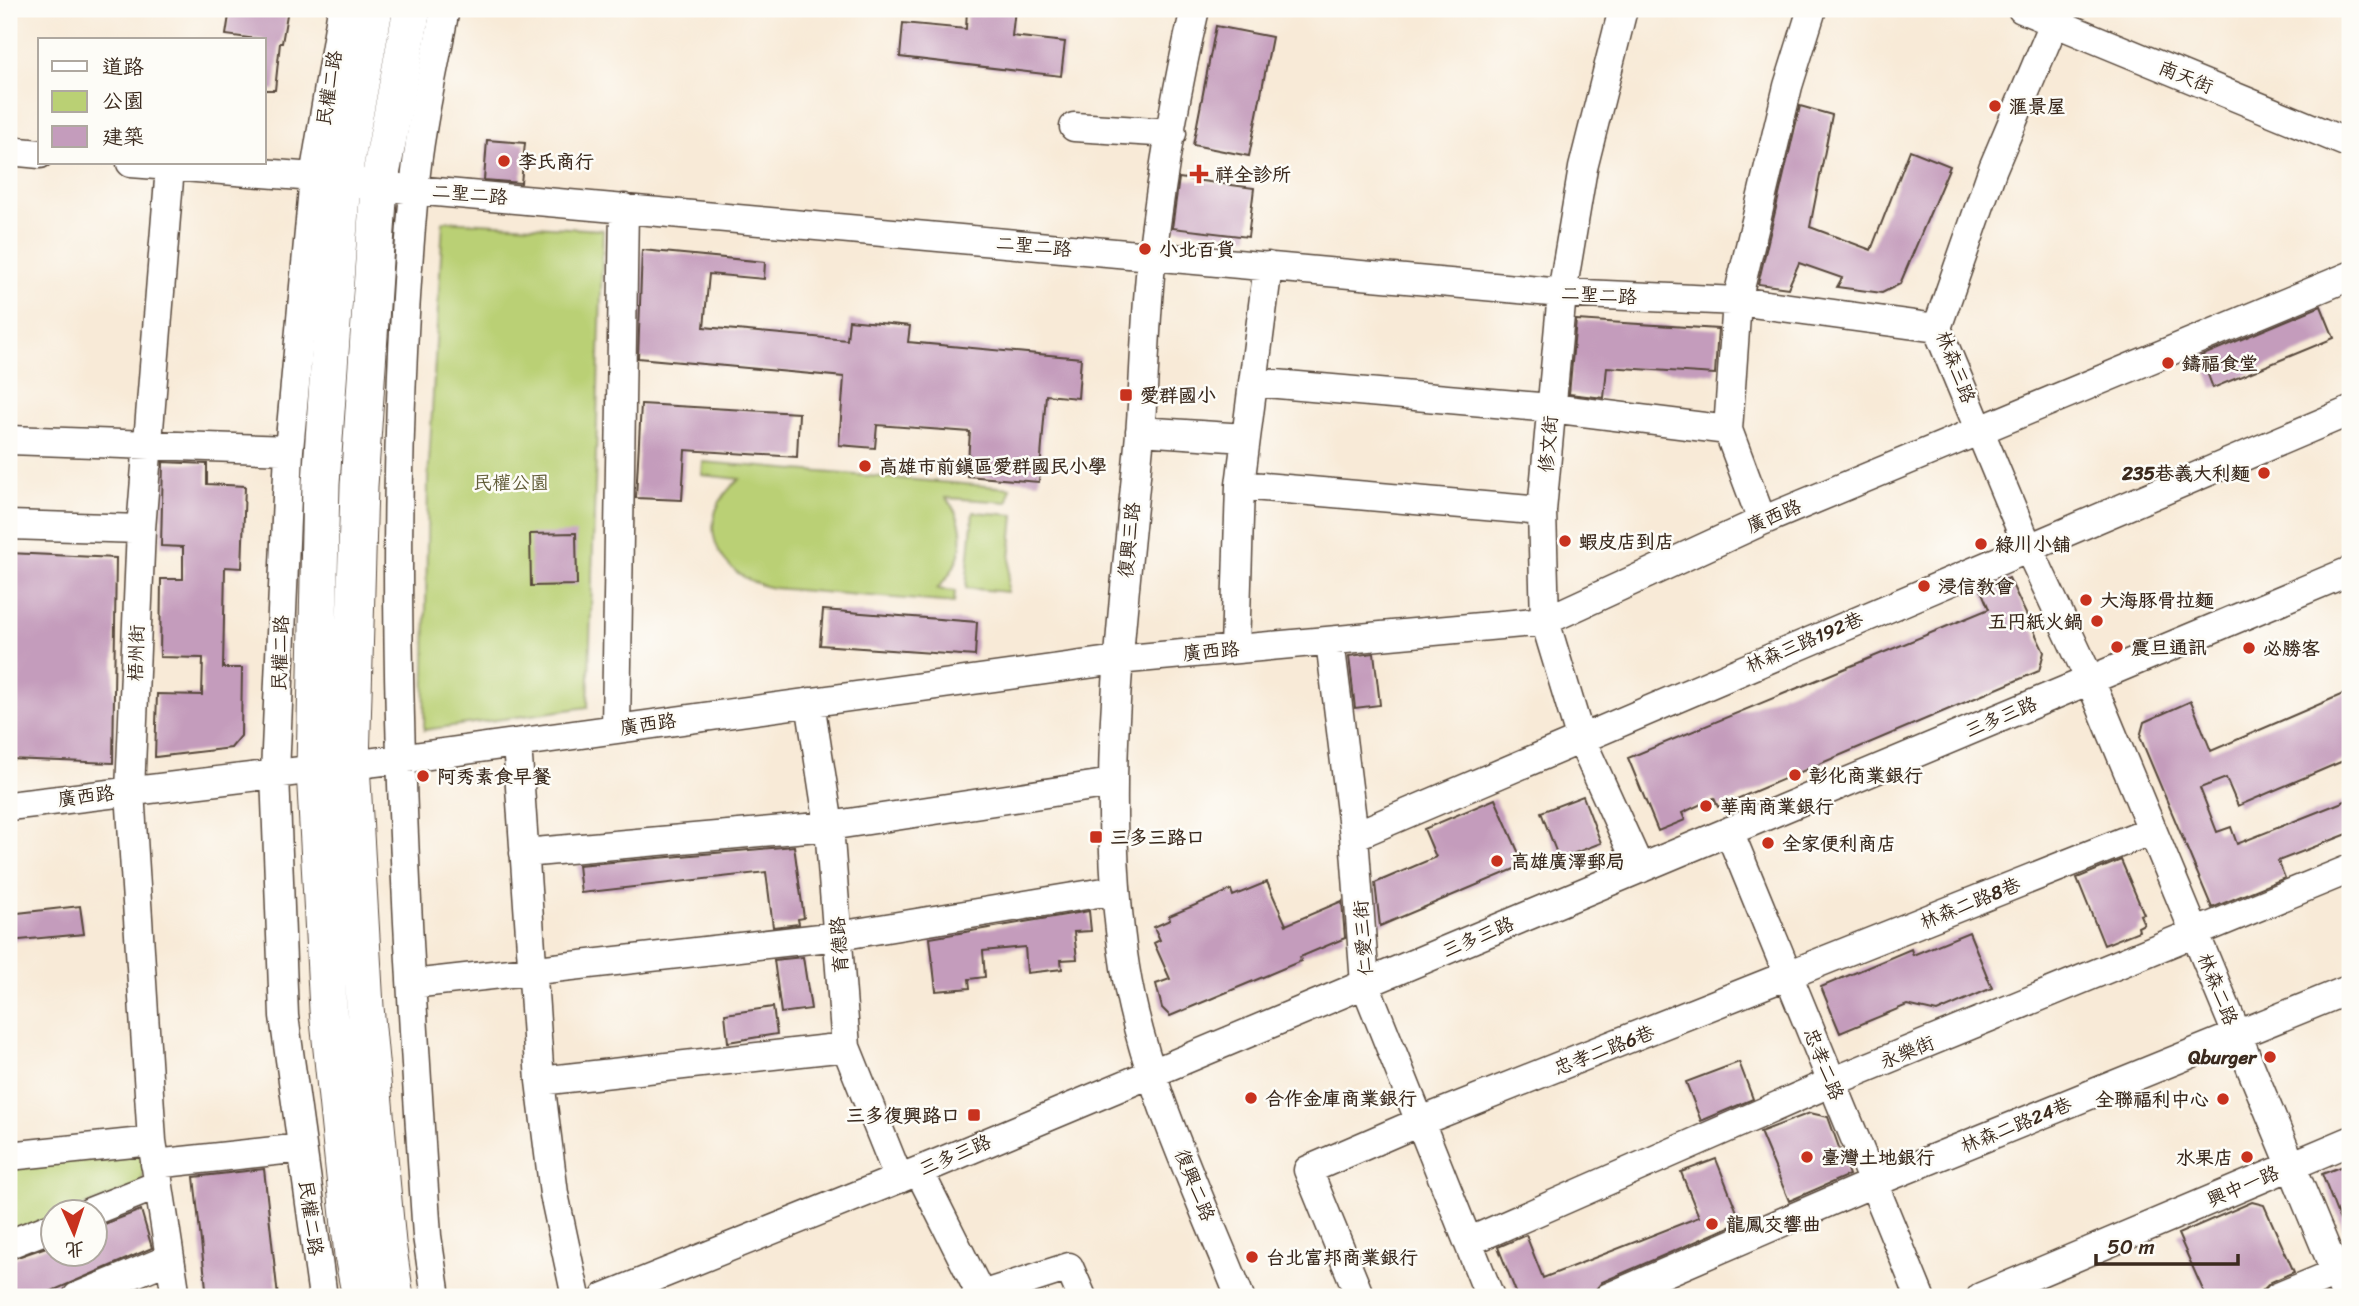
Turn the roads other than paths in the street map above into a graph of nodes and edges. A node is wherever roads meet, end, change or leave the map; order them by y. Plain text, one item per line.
1 (342, 9) edge
2 (374, 9) edge
3 (412, 9) edge
4 (445, 9) edge
5 (1195, 9) edge
6 (1623, 9) edge
7 (1812, 9) edge
8 (2022, 9) edge
9 (2057, 15) edge
10 (1074, 127) dead end
11 (1172, 133) junction
12 (2350, 145) edge
13 (9, 151) edge
14 (38, 154) edge
15 (141, 164) edge
16 (170, 167) junction
17 (328, 179) junction
18 (397, 187) junction
19 (624, 208) junction
20 (1152, 257) junction
21 (1268, 266) junction
22 (2350, 276) edge
23 (1562, 293) junction
24 (1737, 301) junction
25 (1937, 328) junction
26 (1253, 382) junction
27 (1551, 408) junction
28 (2350, 411) edge
29 (1728, 430) junction
30 (1980, 430) junction
31 (1140, 431) junction
32 (1245, 438) junction
33 (9, 440) edge
34 (148, 445) junction
35 (289, 450) junction
36 (1240, 485) junction
37 (1542, 511) junction
38 (1762, 521) junction
39 (9, 525) edge
40 (141, 528) junction
41 (2028, 547) junction
42 (2350, 571) edge
43 (1545, 621) junction
44 (1330, 641) junction
45 (1235, 649) junction
46 (1117, 660) junction
47 (2090, 680) junction
48 (810, 702) junction
49 (616, 728) junction
50 (1580, 737) junction
51 (517, 743) junction
52 (400, 759) junction
53 (352, 764) junction
54 (315, 769) junction
55 (275, 773) junction
56 (1112, 783) junction
57 (130, 791) junction
58 (9, 806) edge
59 (829, 826) junction
60 (2152, 830) junction
61 (1729, 831) junction
62 (1354, 836) junction
63 (524, 853) junction
64 (1640, 869) junction
65 (2350, 869) edge
66 (1116, 890) junction
67 (2195, 934) junction
68 (838, 936) junction
69 (532, 969) junction
70 (1789, 977) junction
71 (412, 984) junction
72 (1366, 984) junction
73 (2350, 989) edge
74 (2237, 1036) junction
75 (846, 1047) junction
76 (1151, 1072) junction
77 (540, 1081) junction
78 (1832, 1082) junction
79 (1419, 1122) junction
80 (2350, 1141) edge
81 (302, 1148) junction
82 (9, 1156) edge
83 (155, 1163) junction
84 (2291, 1166) junction
85 (909, 1175) junction
86 (1873, 1183) junction
87 (108, 1198) edge
88 (38, 1233) edge
89 (1468, 1242) junction
90 (9, 1244) edge
91 (169, 1259) junction
92 (2344, 1279) edge
93 (979, 1296) edge
94 (77, 1297) edge
95 (176, 1297) edge
96 (323, 1297) edge
97 (361, 1297) edge
98 (395, 1297) edge
99 (436, 1297) edge
100 (576, 1297) edge
101 (605, 1297) edge
102 (1082, 1297) edge
103 (1240, 1297) edge
104 (1360, 1297) edge
105 (1490, 1297) edge
106 (1609, 1297) edge
107 (1920, 1297) edge
108 (1981, 1297) edge
109 (2278, 1297) edge

1 - 17 street, 民權二路
2 - 17 main road, 民權二路
3 - 18 main road
4 - 18 street
5 - 11 street, 復興三路
6 - 23 street, 修文街
7 - 24 street
8 - 9 street, 南天街
9 - 12 street, 南天街
9 - 25 street, 林森三路
10 - 11 street
11 - 20 street, 復興三路
13 - 14 street
15 - 16 street, 二聖二路
16 - 17 street, 二聖二路
16 - 34 street, 梧州街
17 - 18 street, 二聖二路
17 - 35 street, 民權二路
17 - 54 main road, 民權二路
18 - 19 street, 二聖二路
18 - 52 street
18 - 53 main road
19 - 20 street, 二聖二路
19 - 49 street
20 - 21 street, 二聖二路
20 - 31 street, 復興三路
21 - 23 street, 二聖二路
21 - 26 street
22 - 30 street, 廣西路
23 - 24 street, 二聖二路
23 - 27 street, 修文街
24 - 25 street, 二聖二路
24 - 29 street
25 - 30 street, 林森三路
26 - 27 street
26 - 32 street
27 - 29 street
27 - 37 street, 修文街
28 - 41 street, 林森三路192巷
29 - 38 street
30 - 38 street, 廣西路
30 - 41 street, 林森三路
31 - 32 street
31 - 46 street, 復興三路
32 - 36 street
33 - 34 street
34 - 35 street
34 - 40 street, 梧州街
35 - 55 street, 民權二路
36 - 37 street
36 - 45 street
37 - 43 street, 修文街
38 - 43 street, 廣西路
39 - 40 street
40 - 57 street, 梧州街
41 - 47 street, 林森三路
41 - 50 street, 林森三路192巷
42 - 47 street, 三多三路
43 - 44 street, 廣西路
43 - 50 street, 修文街
44 - 45 street, 廣西路
44 - 62 street, 仁愛三街
45 - 46 street, 廣西路
46 - 48 street, 廣西路
46 - 56 street, 復興三路
47 - 60 street, 林森二路
47 - 61 street, 三多三路
48 - 49 street, 廣西路
48 - 59 street, 育德路
49 - 51 street, 廣西路
50 - 62 street, 林森三路192巷
50 - 64 street, 修文街
51 - 52 street, 廣西路
51 - 63 street
52 - 53 street, 廣西路
52 - 71 street
53 - 54 street, 廣西路
53 - 98 main road
54 - 55 street, 廣西路
54 - 97 main road, 民權二路
55 - 57 street, 廣西路
55 - 81 street, 民權二路
56 - 59 street
56 - 66 street, 復興三路
57 - 58 street, 廣西路
57 - 83 street, 梧州街
59 - 63 street
59 - 68 street, 育德路
60 - 67 street, 林森二路
60 - 70 street, 林森二路8巷
61 - 64 street, 三多三路
61 - 70 street, 忠孝二路
62 - 72 street, 仁愛三街
63 - 69 street
64 - 72 street, 三多三路
65 - 67 street, 永樂街
66 - 68 street
66 - 76 street, 復興三路
67 - 74 street, 林森二路
67 - 78 street, 永樂街
68 - 69 street
68 - 75 street, 育德路
69 - 71 street
69 - 77 street
70 - 78 street, 忠孝二路
70 - 79 street, 忠孝二路6巷
71 - 99 street
72 - 76 street, 三多三路
72 - 79 street, 仁愛三街
73 - 74 street, 林森二路24巷
74 - 84 street, 林森二路
74 - 86 street, 林森二路24巷
75 - 77 street
75 - 85 street, 育德路
76 - 85 street, 三多三路
76 - 103 street, 復興二路
77 - 100 street
78 - 86 street, 忠孝二路
78 - 89 street, 永樂街
79 - 89 street, 仁愛三街
79 - 104 street, 忠孝二路6巷
80 - 84 street, 興中一路
81 - 83 street
81 - 96 street, 民權二路
82 - 83 street
83 - 87 street
83 - 91 street, 梧州街
84 - 92 street, 林森二路
84 - 108 street, 興中一路
85 - 93 street, 育德路
85 - 101 street, 三多三路
86 - 106 street, 林森二路24巷
86 - 107 street, 忠孝二路
88 - 90 street
89 - 105 street, 仁愛三街
91 - 94 street
91 - 95 street, 梧州街
92 - 109 street
93 - 102 street

